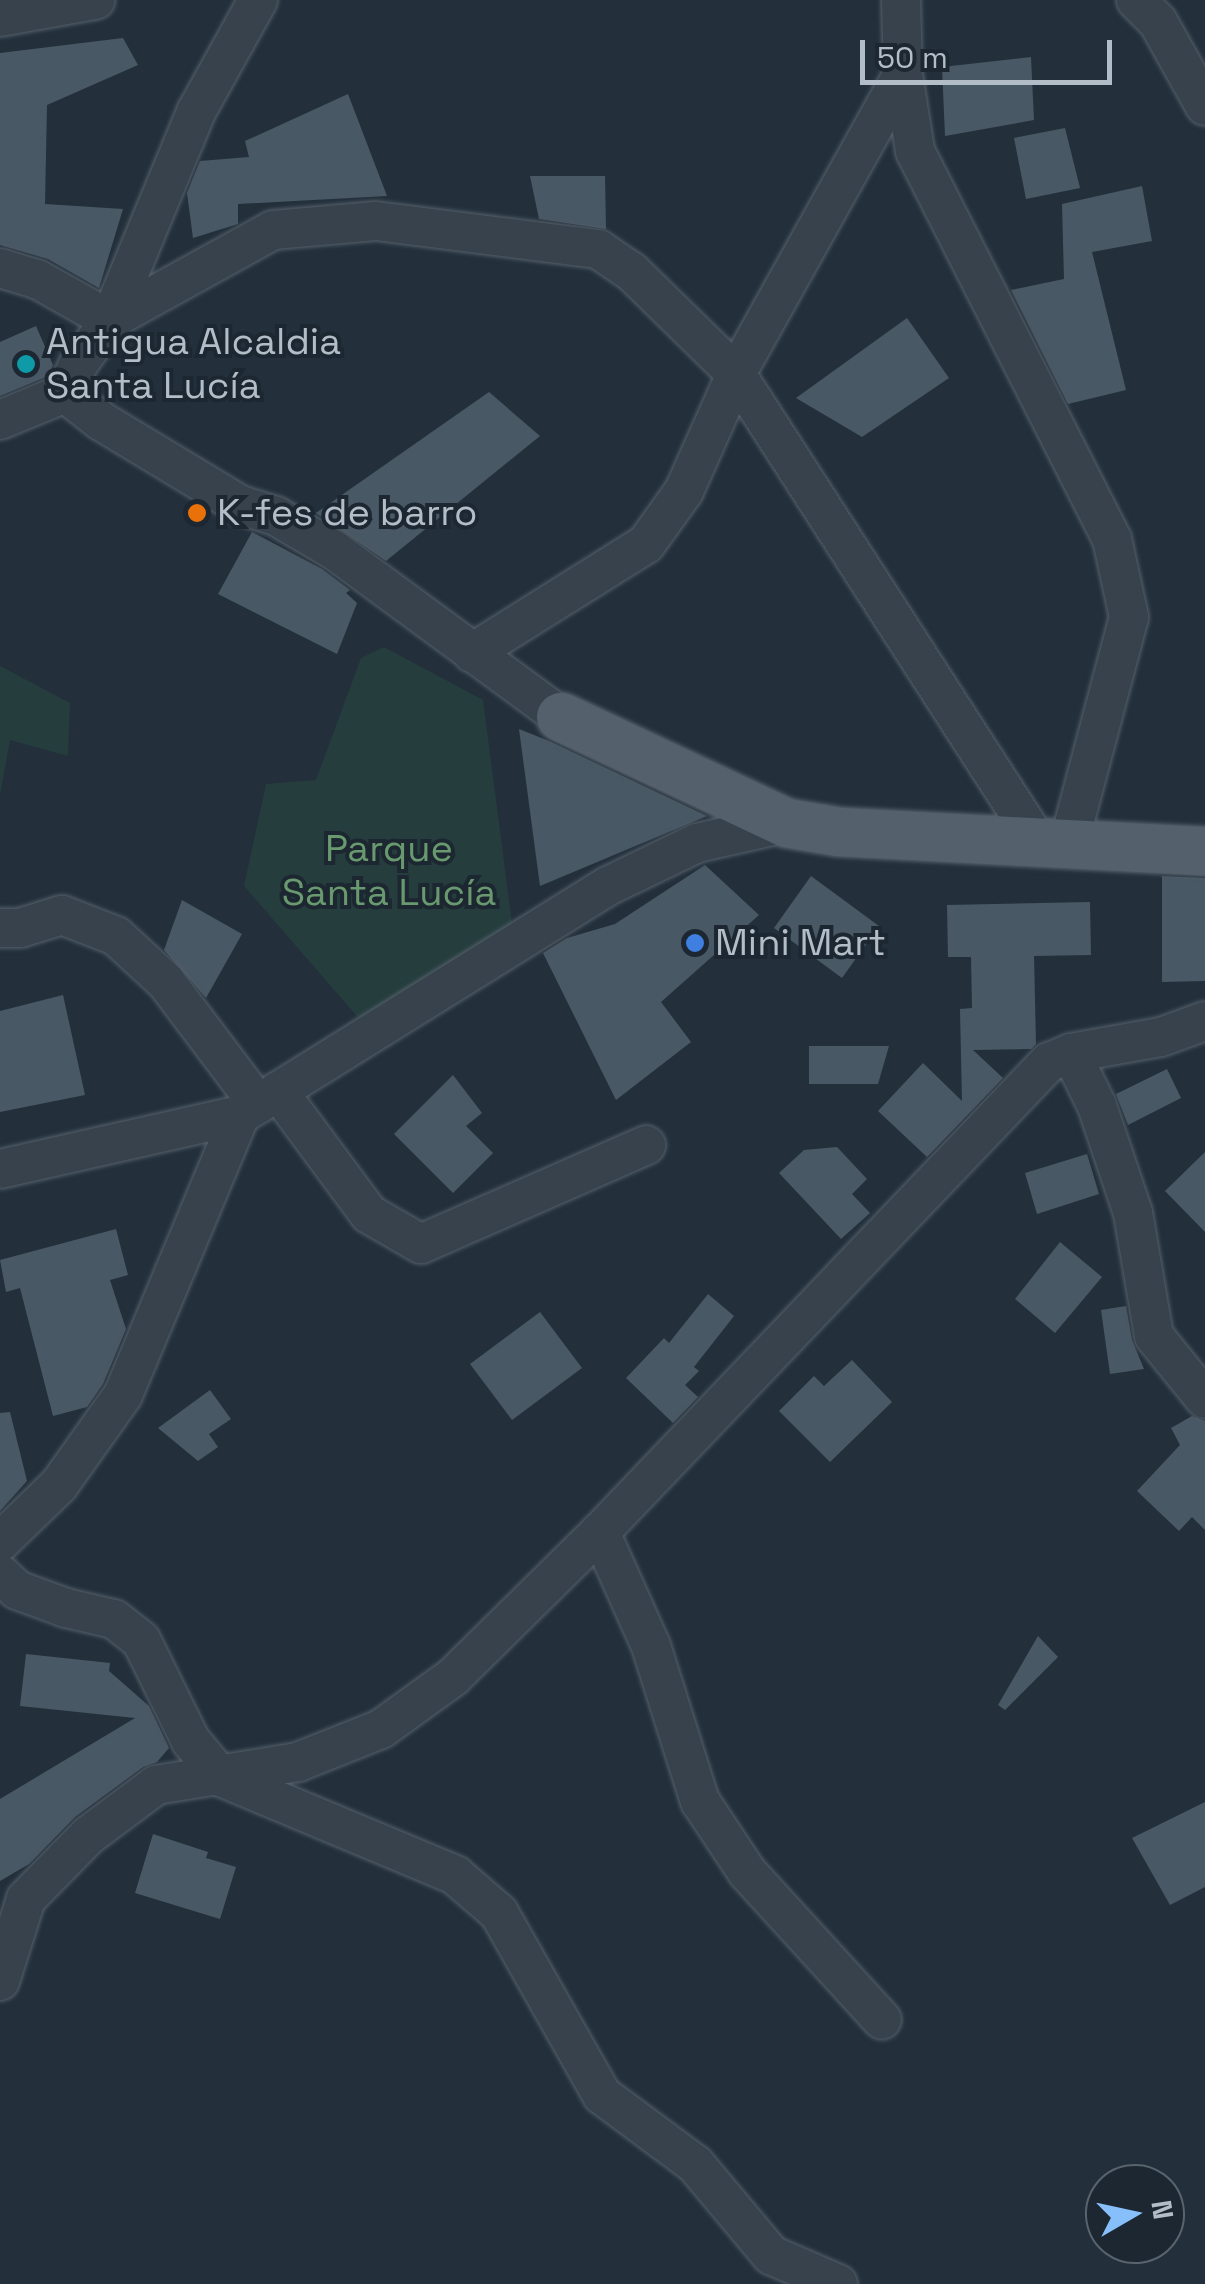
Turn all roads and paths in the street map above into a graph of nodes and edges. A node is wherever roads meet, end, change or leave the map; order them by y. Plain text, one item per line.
1 (95, 0) edge
2 (258, 0) edge
3 (901, 0) edge
4 (1136, 0) edge
5 (0, 17) edge
6 (903, 74) junction
7 (1205, 106) edge
8 (0, 268) edge
9 (110, 320) junction
10 (736, 374) junction
11 (65, 393) junction
12 (0, 420) edge
13 (472, 652) junction
14 (562, 717) joint
15 (786, 822) junction
16 (1053, 842) junction
17 (1205, 851) edge
18 (0, 928) edge
19 (1205, 1020) edge
20 (1071, 1053) junction
21 (258, 1103) junction
22 (646, 1146) dead end
23 (0, 1170) edge
24 (1205, 1399) edge
25 (600, 1532) junction
26 (0, 1542) edge
27 (0, 1574) edge
28 (221, 1777) junction
29 (0, 1982) edge
30 (882, 2020) dead end
31 (838, 2284) edge

1 - 5 street
2 - 9 street
3 - 6 street
4 - 7 street
6 - 10 street
6 - 16 street
8 - 9 street
9 - 10 street
9 - 11 street
10 - 13 street
10 - 16 street
11 - 12 street
11 - 13 street
13 - 14 street
14 - 15 main road
15 - 16 main road
15 - 21 street
16 - 17 main road
18 - 21 street
19 - 20 street
20 - 24 street
20 - 25 street
21 - 22 street
21 - 23 street
21 - 26 street
25 - 28 street
25 - 30 street
27 - 28 street
28 - 29 street
28 - 31 street

